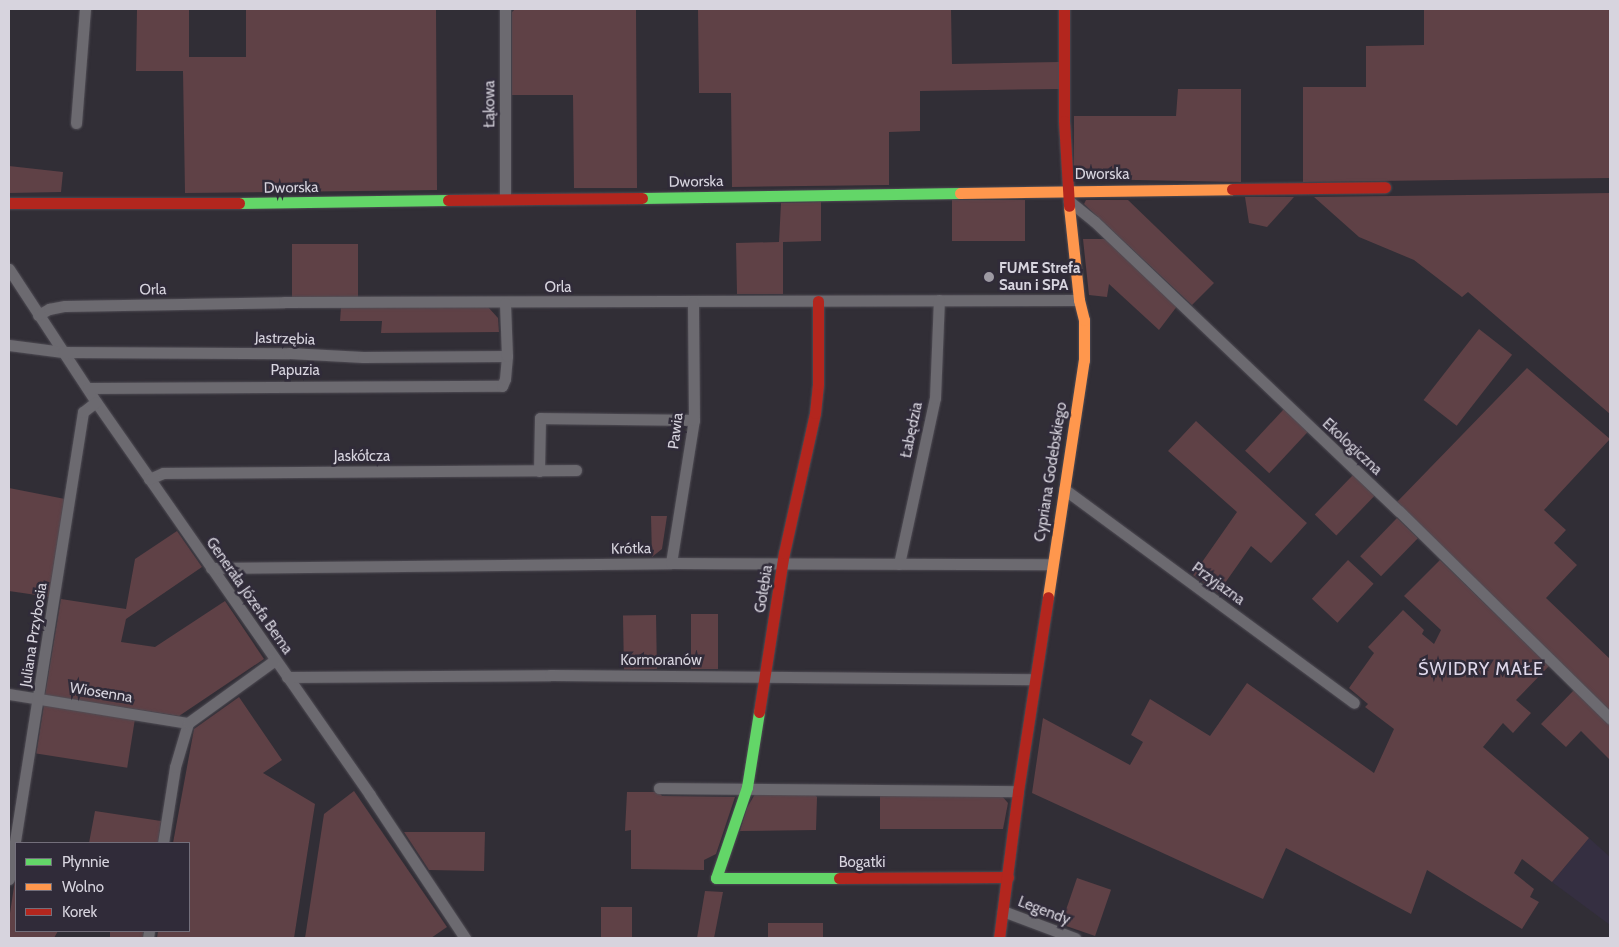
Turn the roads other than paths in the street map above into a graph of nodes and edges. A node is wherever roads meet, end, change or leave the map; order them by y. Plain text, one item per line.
1 (85, 9) edge
2 (505, 9) edge
3 (1064, 9) edge
4 (76, 123) dead end
5 (1384, 187) dead end
6 (1069, 196) junction
7 (505, 199) junction
8 (9, 203) edge
9 (9, 270) edge
10 (818, 300) junction
11 (939, 300) junction
12 (1079, 300) junction
13 (693, 302) junction
14 (505, 303) junction
15 (38, 315) junction
16 (9, 345) edge
17 (63, 352) junction
18 (507, 356) junction
19 (88, 388) junction
20 (96, 402) junction
21 (694, 420) junction
22 (576, 470) dead end
23 (538, 471) junction
24 (149, 479) junction
25 (1064, 489) junction
26 (671, 563) junction
27 (783, 564) junction
28 (899, 564) junction
29 (1052, 564) junction
30 (211, 568) junction
31 (275, 660) junction
32 (287, 677) junction
33 (766, 677) junction
34 (1035, 679) junction
35 (9, 694) edge
36 (39, 698) junction
37 (1354, 703) dead end
38 (1610, 718) edge
39 (188, 723) junction
40 (747, 787) junction
41 (660, 788) dead end
42 (1018, 791) junction
43 (15, 842) edge
44 (163, 842) edge
45 (15, 843) edge
46 (1008, 877) junction
47 (716, 878) joint
48 (9, 879) edge
49 (1003, 911) junction
50 (465, 938) edge
51 (999, 938) edge
52 (1075, 938) edge

1 - 4 street
2 - 7 street, Łąkowa
3 - 6 street, Cypriana Godebskiego
5 - 6 street, Dworska
6 - 7 street, Dworska
6 - 12 street, Cypriana Godebskiego
6 - 38 street, Ekologiczna
7 - 8 street, Dworska
9 - 15 street, Generała Józefa Bema
10 - 11 street, Orla
10 - 13 street, Orla
10 - 27 street, Gołębia
11 - 12 street, Orla
11 - 28 street, Łabędzia
12 - 25 street, Cypriana Godebskiego
13 - 14 street, Orla
13 - 21 street, Pawia
14 - 15 street, Orla
14 - 18 street
15 - 17 street, Generała Józefa Bema
16 - 17 street, Jastrzębia
17 - 18 street, Jastrzębia
17 - 19 street, Generała Józefa Bema
18 - 19 street, Papuzia
19 - 20 street, Generała Józefa Bema
20 - 24 street, Generała Józefa Bema
20 - 36 street, Juliana Przybosia
21 - 23 street
21 - 26 street, Pawia
22 - 23 street, Jaskółcza
23 - 24 street, Jaskółcza
24 - 30 street, Generała Józefa Bema
25 - 29 street, Cypriana Godebskiego
25 - 37 street, Przyjazna
26 - 27 street, Krótka
26 - 30 street, Krótka
27 - 28 street, Krótka
27 - 33 street, Gołębia
28 - 29 street, Krótka
29 - 34 street, Cypriana Godebskiego
30 - 31 street, Generała Józefa Bema
31 - 32 street, Generała Józefa Bema
31 - 39 street
32 - 33 street, Kormoranów
32 - 50 street, Generała Józefa Bema
33 - 34 street, Kormoranów
33 - 40 street, Gołębia
34 - 42 street, Cypriana Godebskiego
35 - 36 street, Wiosenna
36 - 39 street, Wiosenna
36 - 43 street, Juliana Przybosia
39 - 44 street
40 - 41 street
40 - 42 street
40 - 47 street, Gołębia
42 - 46 street, Cypriana Godebskiego
45 - 48 street, Juliana Przybosia
46 - 47 street, Bogatki
46 - 49 street, Cypriana Godebskiego
49 - 51 street, Cypriana Godebskiego
49 - 52 street, Legendy

